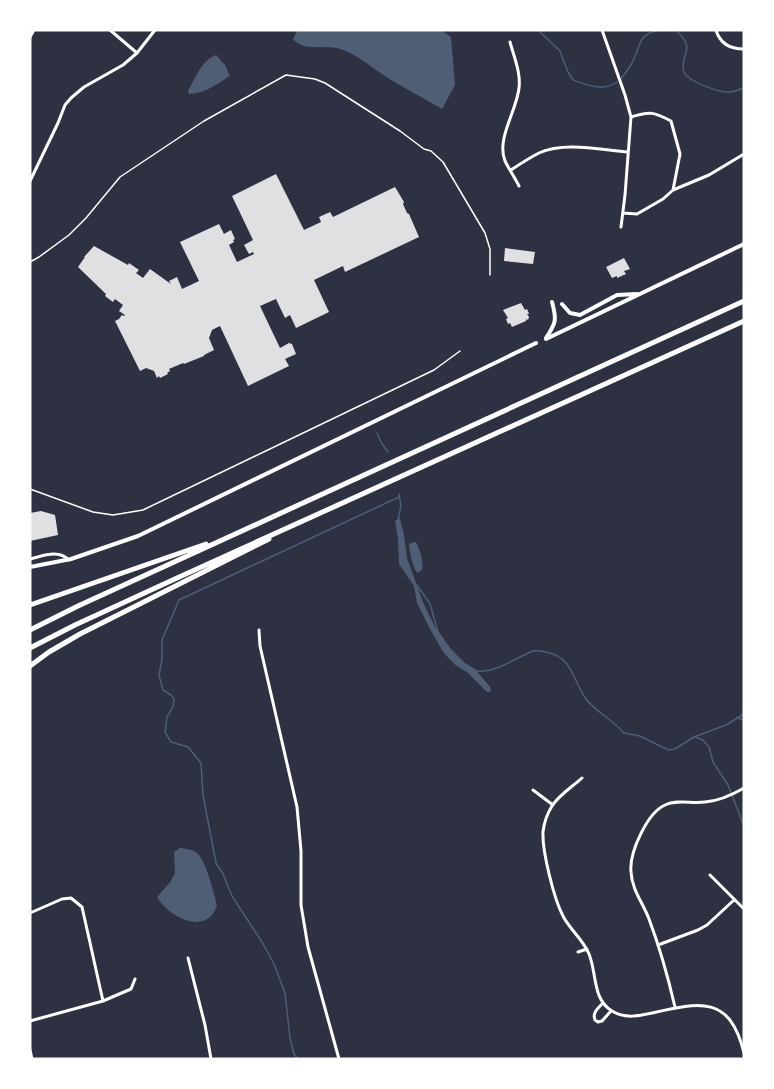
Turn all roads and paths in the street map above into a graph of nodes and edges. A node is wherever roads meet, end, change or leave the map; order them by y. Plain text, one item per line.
1 (34, 30) edge
2 (110, 30) edge
3 (155, 30) edge
4 (602, 30) edge
5 (716, 30) edge
6 (30, 37) edge
7 (510, 42) dead end
8 (744, 49) edge
9 (137, 52) junction
10 (631, 117) junction
11 (628, 152) junction
12 (744, 154) edge
13 (511, 171) junction
14 (30, 181) edge
15 (519, 186) dead end
16 (673, 190) junction
17 (623, 213) junction
18 (621, 226) dead end
19 (744, 244) edge
20 (30, 261) edge
21 (490, 275) dead end
22 (641, 293) junction
23 (744, 301) edge
24 (552, 302) dead end
25 (562, 304) dead end
26 (744, 321) edge
27 (536, 343) dead end
28 (460, 351) dead end
29 (30, 489) edge
30 (334, 506) junction
31 (236, 533) junction
32 (30, 559) edge
33 (69, 560) junction
34 (30, 567) edge
35 (30, 605) edge
36 (30, 630) edge
37 (259, 630) dead end
38 (30, 648) edge
39 (30, 666) edge
40 (582, 778) dead end
41 (744, 788) edge
42 (533, 790) dead end
43 (553, 804) junction
44 (710, 875) dead end
45 (734, 900) junction
46 (744, 909) edge
47 (30, 913) edge
48 (658, 945) junction
49 (587, 949) junction
50 (578, 952) dead end
51 (188, 958) dead end
52 (135, 979) dead end
53 (104, 1000) junction
54 (603, 1003) junction
55 (675, 1008) junction
56 (611, 1011) junction
57 (30, 1021) edge
58 (30, 1050) edge
59 (744, 1053) edge
60 (32, 1059) edge
61 (211, 1059) edge
62 (339, 1059) edge

1 - 6 street
2 - 9 street
3 - 9 street
4 - 10 street
5 - 8 street
7 - 13 street
9 - 14 street
10 - 11 street
10 - 16 street
11 - 13 street
11 - 17 street
12 - 16 street
13 - 15 street
16 - 17 street
17 - 18 street
19 - 22 main road
20 - 21 lane
22 - 24 main road
22 - 25 main road
23 - 31 highway
26 - 30 highway
27 - 33 main road
28 - 29 lane
30 - 38 highway
30 - 39 highway
31 - 35 highway
31 - 36 highway
32 - 33 street
33 - 34 main road
37 - 62 street
40 - 43 street
41 - 48 street
42 - 43 street
43 - 49 street
44 - 45 street
45 - 46 street
45 - 48 street
47 - 53 street
48 - 55 street
49 - 50 street
49 - 54 street
51 - 61 street
52 - 53 street
53 - 57 street
54 - 56 street
54 - 56 street
55 - 56 street
55 - 59 street
58 - 60 street

